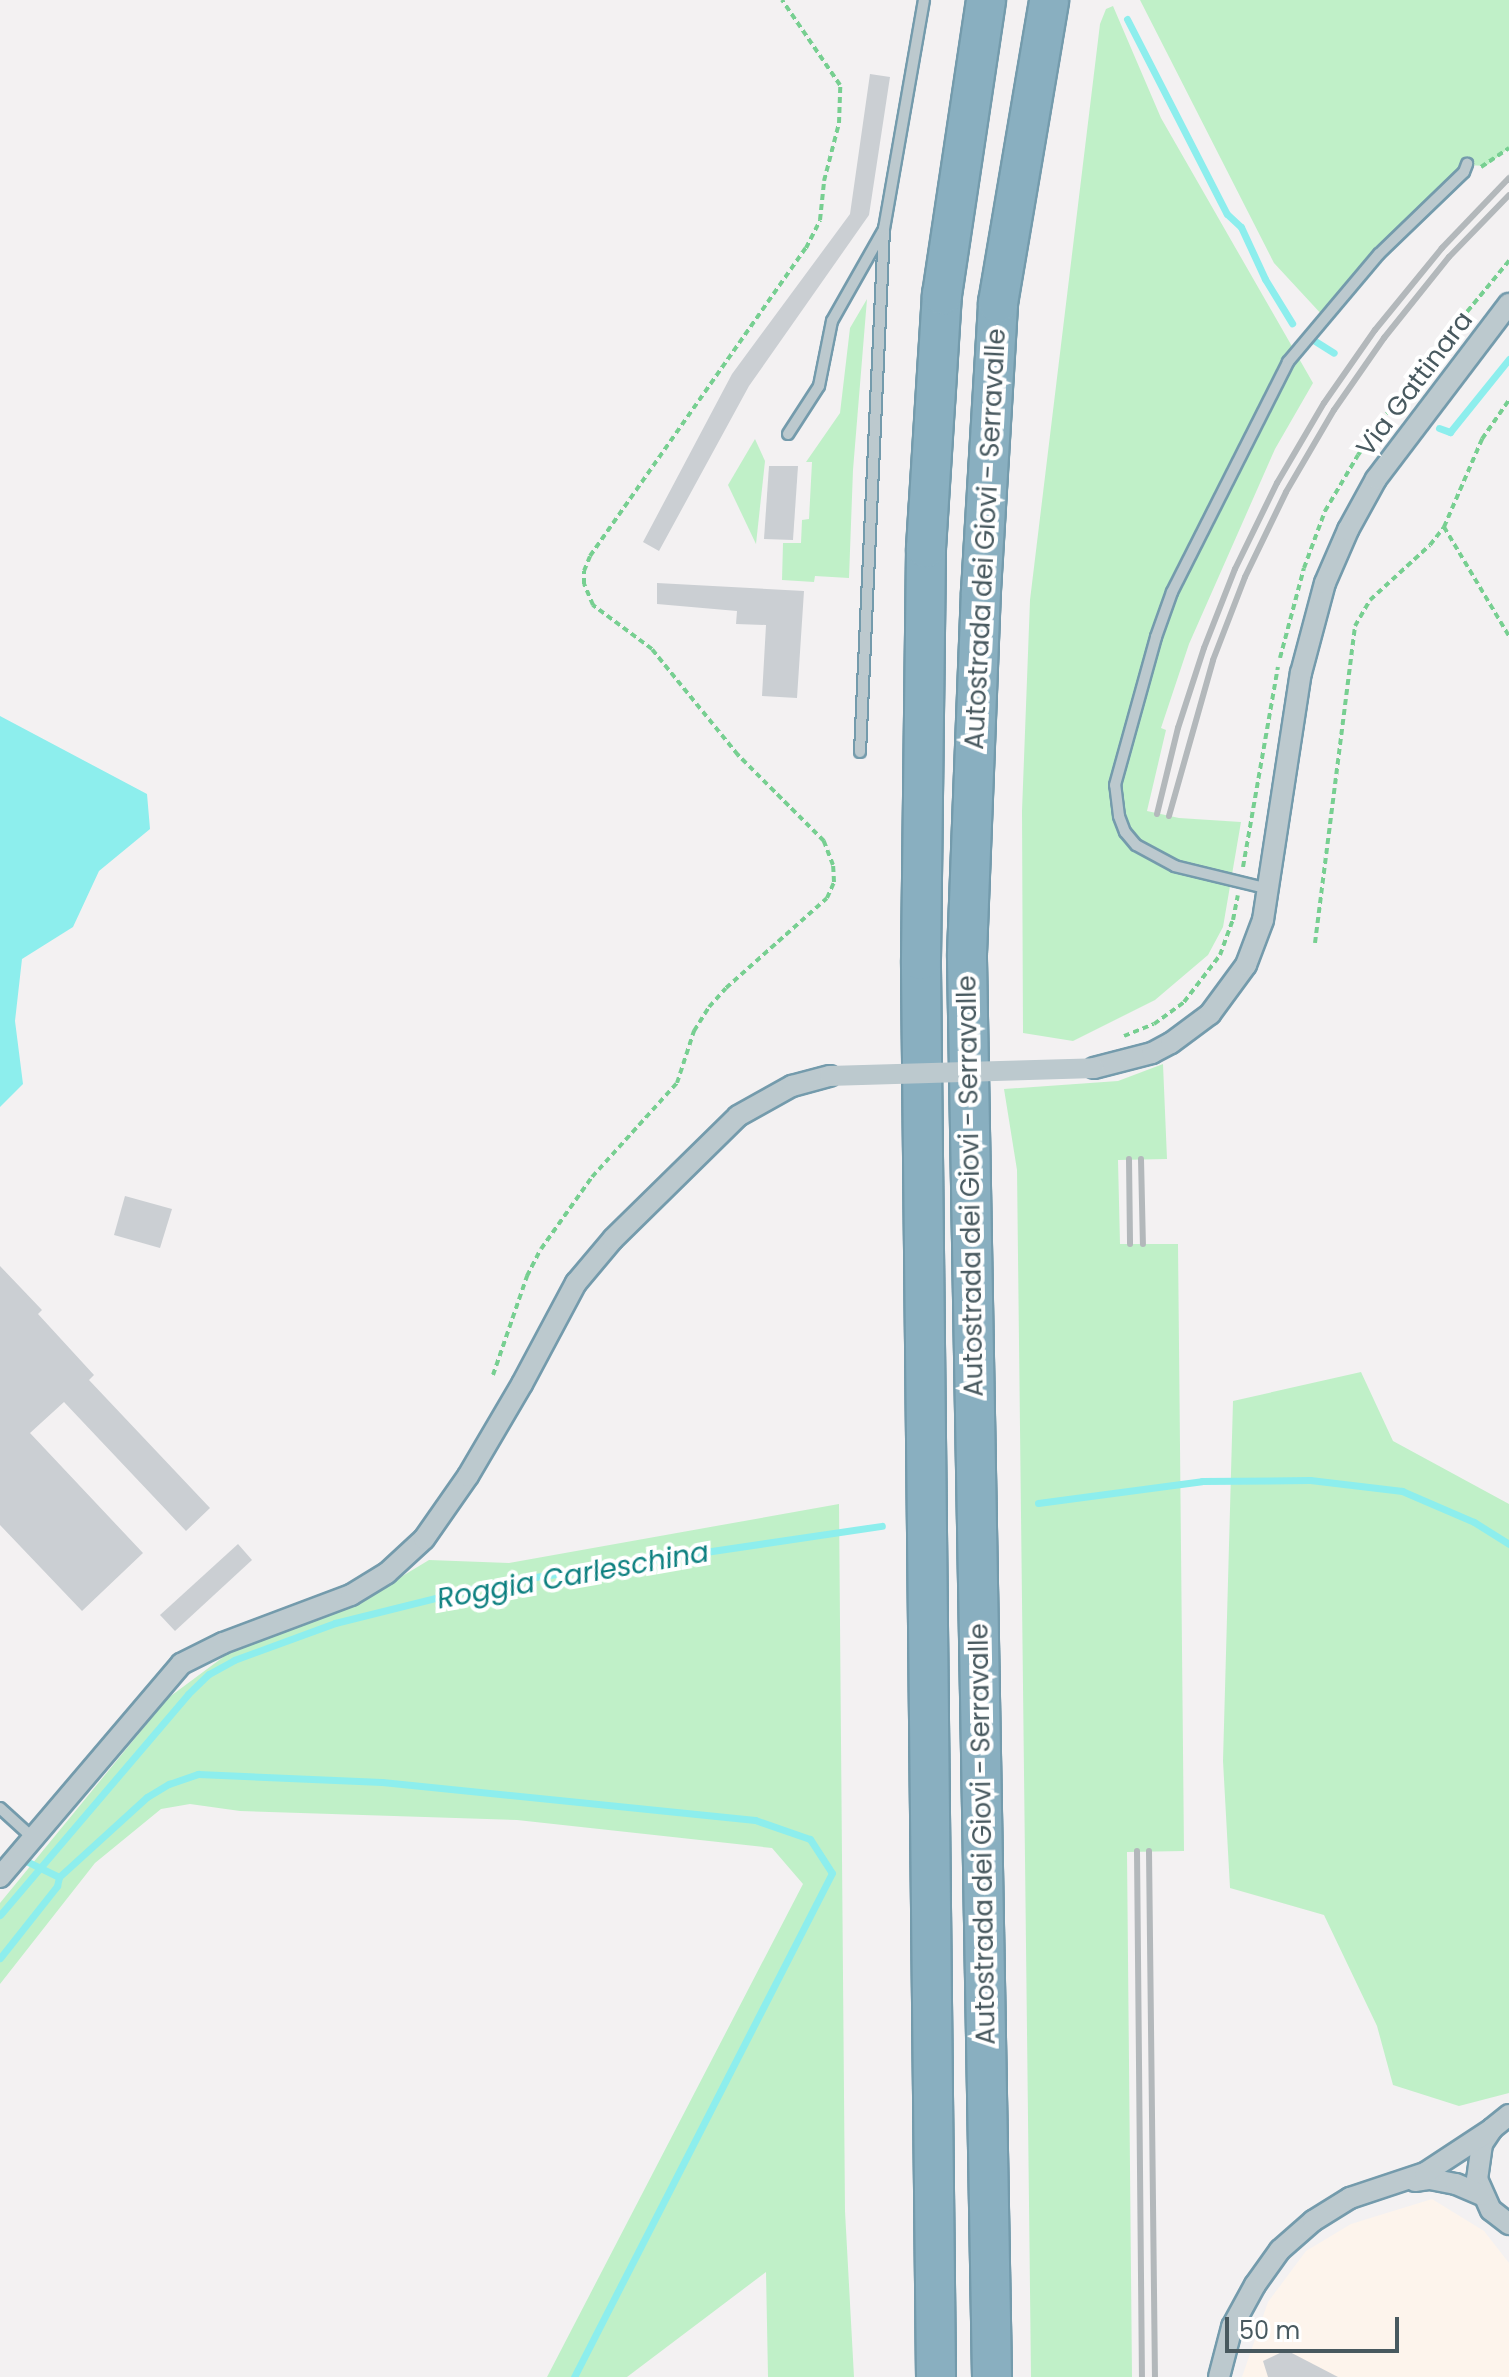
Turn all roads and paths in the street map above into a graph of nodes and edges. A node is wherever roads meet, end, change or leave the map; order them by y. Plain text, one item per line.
1 (782, 0) edge
2 (924, 0) edge
3 (1049, 0) edge
4 (986, 2) edge
5 (1509, 148) edge
6 (1467, 164) joint
7 (884, 229) junction
8 (1509, 304) edge
9 (1509, 400) edge
10 (788, 434) dead end
11 (1444, 527) junction
12 (1509, 636) edge
13 (860, 752) dead end
14 (1269, 889) junction
15 (1315, 943) dead end
16 (493, 1375) dead end
17 (0, 1808) edge
18 (33, 1838) junction
19 (0, 1877) edge
20 (1509, 2115) edge
21 (1492, 2129) junction
22 (1388, 2186) junction
23 (1482, 2195) junction
24 (1507, 2225) edge
25 (936, 2377) edge
26 (992, 2377) edge
27 (1219, 2377) edge

1 - 16 path
2 - 7 lane
3 - 26 highway, Autostrada dei Giovi - Serravalle
4 - 25 highway, Autostrada dei Giovi - Serravalle
5 - 6 path
6 - 14 lane
7 - 10 lane
7 - 13 lane
8 - 14 street, Via Gattinara
9 - 11 path
11 - 12 path
11 - 15 path
14 - 18 street, Via Gattinara, bridge
17 - 18 lane
18 - 19 street, Via Gattinara
20 - 21 street
21 - 22 street
21 - 23 street
22 - 23 street
22 - 27 street
23 - 24 street

